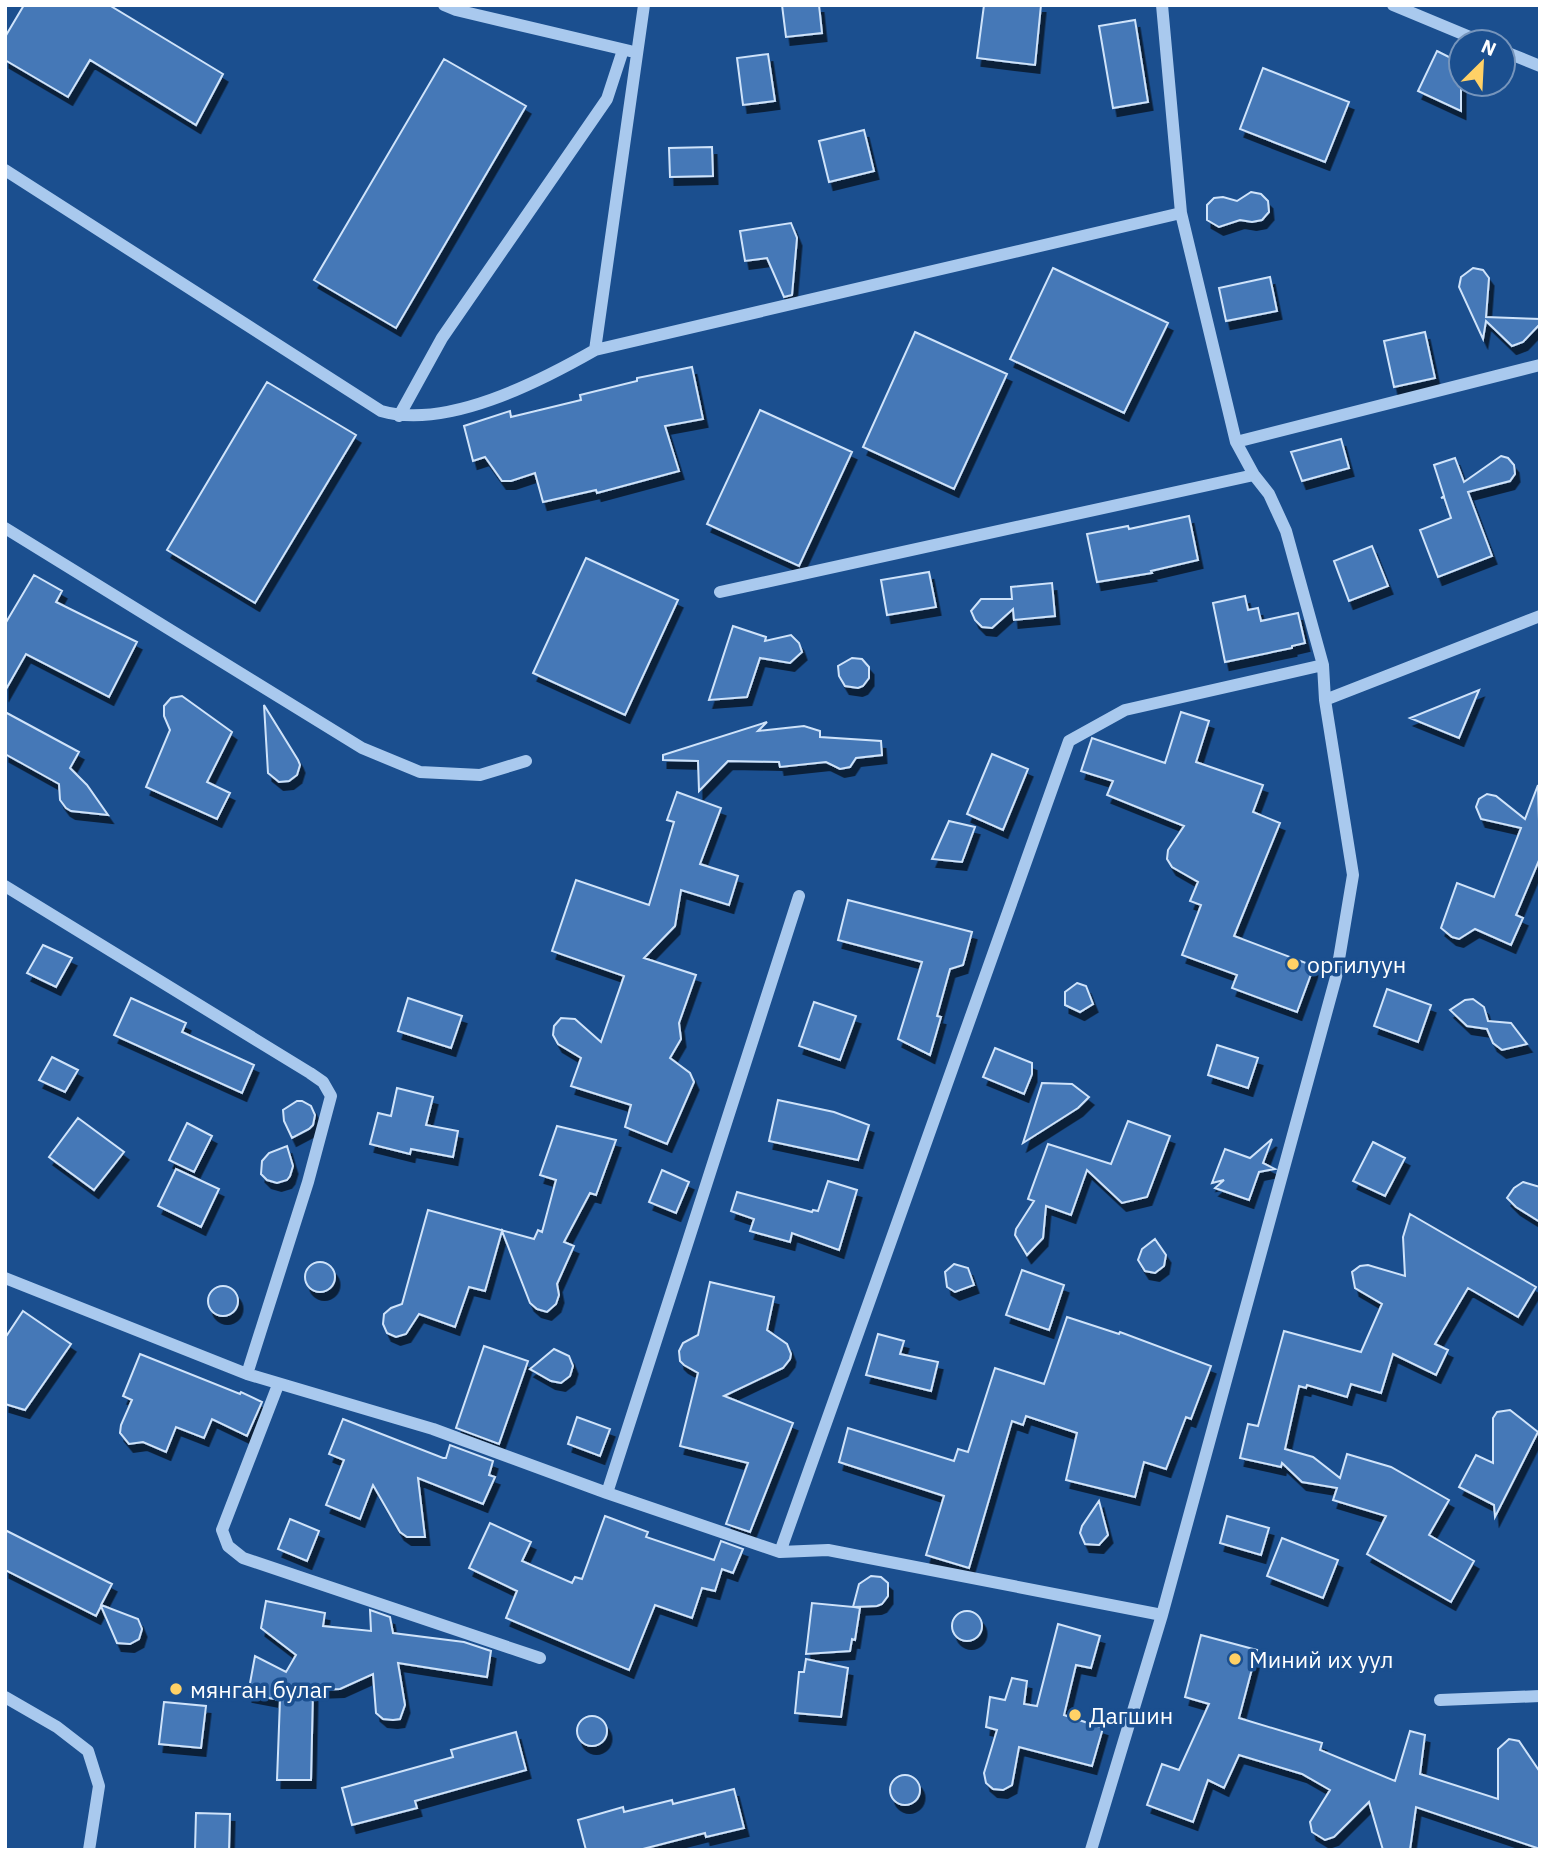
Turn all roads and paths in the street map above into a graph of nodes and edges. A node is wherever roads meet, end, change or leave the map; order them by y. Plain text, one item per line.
1 (444, 5) edge
2 (644, 5) edge
3 (1162, 5) edge
4 (1393, 5) edge
5 (1448, 28) edge
6 (624, 50) junction
7 (638, 52) junction
8 (1517, 57) edge
9 (1540, 66) edge
10 (5, 170) edge
11 (1181, 213) junction
12 (595, 349) junction
13 (1540, 365) edge
14 (398, 416) junction
15 (1236, 442) junction
16 (1254, 474) junction
17 (5, 528) edge
18 (720, 592) dead end
19 (1540, 616) edge
20 (1323, 665) junction
21 (1325, 700) junction
22 (526, 761) dead end
23 (5, 886) edge
24 (799, 897) dead end
25 (5, 1278) edge
26 (247, 1374) junction
27 (278, 1385) junction
28 (607, 1493) junction
29 (780, 1552) junction
30 (1162, 1615) junction
31 (540, 1658) dead end
32 (1540, 1696) edge
33 (5, 1697) edge
34 (1440, 1700) dead end
35 (89, 1850) edge
36 (1091, 1850) edge

1 - 6 street
2 - 7 street
3 - 11 street
4 - 5 street
6 - 7 street
6 - 14 street
7 - 12 street
8 - 9 street
10 - 14 street
11 - 12 street
11 - 15 street
12 - 14 street
13 - 15 street
15 - 16 street
16 - 18 street
16 - 20 street
17 - 22 street
19 - 21 street
20 - 21 street
20 - 29 street
21 - 30 street
23 - 26 street
24 - 28 street
25 - 26 street
26 - 27 street
27 - 28 street
27 - 31 street
28 - 29 street
29 - 30 street
30 - 36 street
32 - 34 street
33 - 35 street

